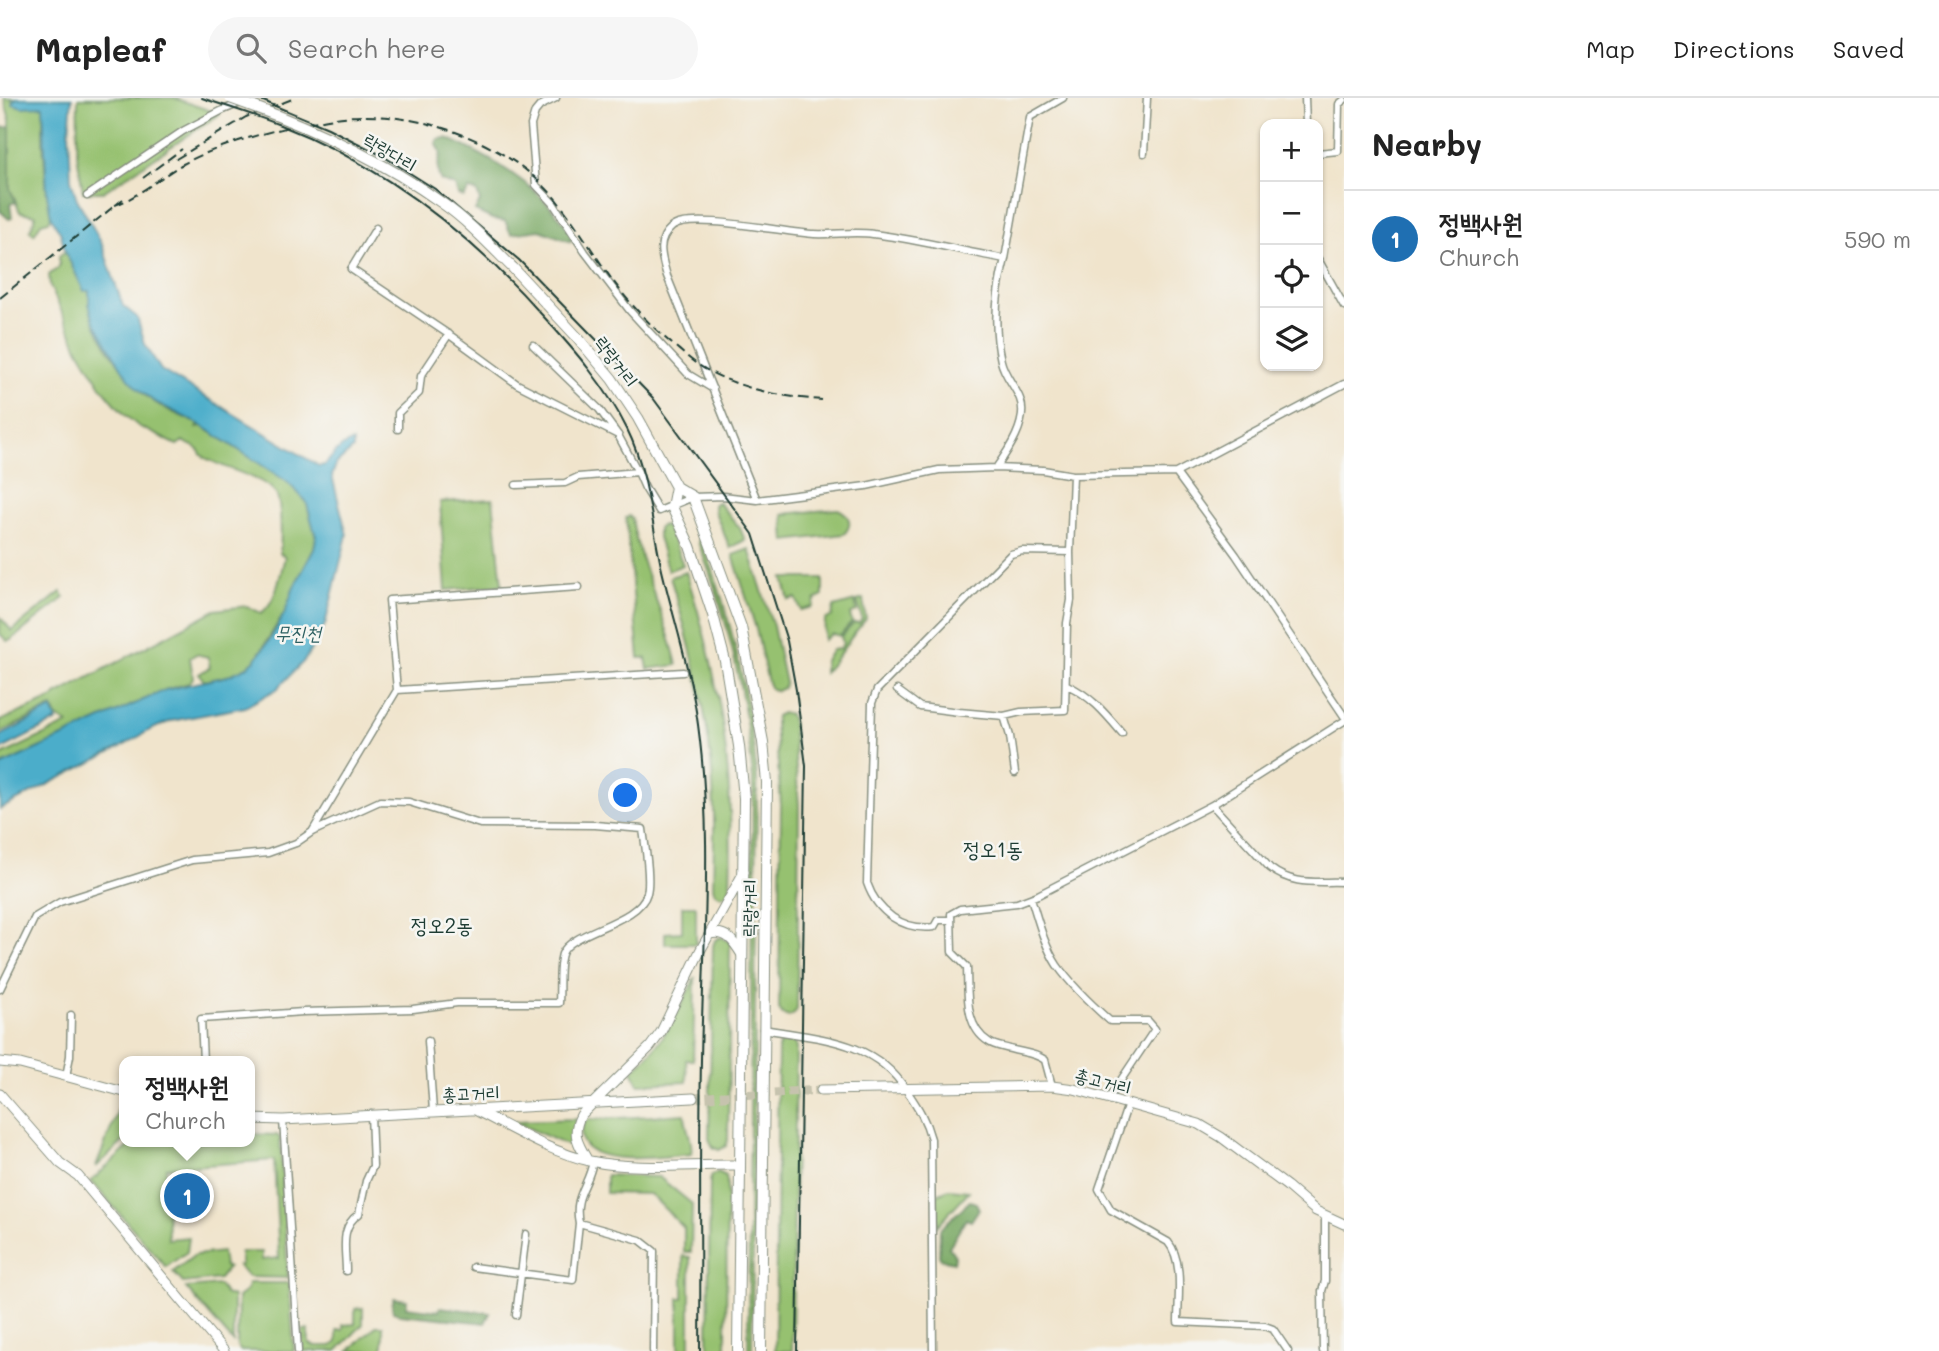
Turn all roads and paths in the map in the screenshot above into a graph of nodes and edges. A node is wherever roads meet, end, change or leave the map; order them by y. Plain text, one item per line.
1 (230, 98) edge
2 (252, 98) edge
3 (556, 98) edge
4 (1063, 98) edge
5 (1147, 98) edge
6 (1305, 98) edge
7 (1344, 100) edge
8 (1306, 119) edge
9 (1144, 153) dead end
10 (1323, 153) edge
11 (87, 196) dead end
12 (376, 228) dead end
13 (1004, 259) junction
14 (513, 268) joint
15 (1323, 268) edge
16 (1344, 306) edge
17 (449, 334) junction
18 (533, 345) dead end
19 (1344, 384) edge
20 (714, 390) junction
21 (398, 429) dead end
22 (618, 435) junction
23 (996, 468) junction
24 (638, 472) junction
25 (1176, 473) junction
26 (1073, 475) junction
27 (516, 485) dead end
28 (676, 487) junction
29 (692, 497) junction
30 (757, 500) junction
31 (672, 507) junction
32 (1070, 552) junction
33 (579, 586) dead end
34 (683, 672) dead end
35 (1066, 685) junction
36 (397, 690) junction
37 (897, 690) dead end
38 (1004, 716) junction
39 (1344, 719) edge
40 (1122, 733) dead end
41 (1015, 773) dead end
42 (1212, 805) junction
43 (312, 832) junction
44 (744, 871) junction
45 (1344, 882) edge
46 (1031, 898) junction
47 (950, 920) junction
48 (710, 934) junction
49 (742, 955) junction
50 (0, 989) edge
51 (71, 1014) dead end
52 (763, 1029) junction
53 (428, 1041) dead end
54 (203, 1056) edge
55 (0, 1062) edge
56 (65, 1076) junction
57 (1052, 1086) junction
58 (821, 1090) tunnel mouth
59 (907, 1090) junction
60 (119, 1091) edge
61 (0, 1094) edge
62 (693, 1098) tunnel mouth
63 (1109, 1098) junction
64 (593, 1103) junction
65 (1128, 1104) junction
66 (475, 1110) junction
67 (433, 1111) junction
68 (370, 1114) junction
69 (255, 1119) edge
70 (284, 1120) junction
71 (590, 1161) junction
72 (740, 1166) junction
73 (1325, 1216) junction
74 (579, 1223) junction
75 (1344, 1224) edge
76 (526, 1234) dead end
77 (473, 1267) dead end
78 (346, 1271) dead end
79 (521, 1273) junction
80 (516, 1315) dead end
81 (224, 1351) edge
82 (298, 1351) edge
83 (653, 1351) edge
84 (738, 1351) edge
85 (761, 1351) edge
86 (933, 1351) edge
87 (1288, 1351) edge
88 (1323, 1351) edge

1 - 14 main road, 락랑다리, bridge
2 - 11 street
3 - 20 street
4 - 13 street
5 - 9 street
6 - 8 street
7 - 10 street
12 - 17 street
13 - 20 street
13 - 23 street
14 - 28 main road, 락랑거리
15 - 16 street
17 - 21 street
17 - 22 street
18 - 22 street
19 - 25 street
20 - 30 street
22 - 24 street
23 - 26 street
23 - 30 street
24 - 27 street
24 - 31 street
25 - 26 street
25 - 39 street
26 - 32 street
28 - 29 main road, 락랑거리
28 - 31 main road
29 - 30 street
29 - 31 street
29 - 52 main road, 락랑거리
31 - 44 main road, 락랑거리
32 - 35 street
32 - 47 street
33 - 36 street
34 - 36 street
35 - 38 street
35 - 40 street
36 - 43 street
37 - 38 street
38 - 41 street
39 - 42 street
42 - 45 street
42 - 46 street
43 - 50 street
43 - 54 street
44 - 48 main road
44 - 49 main road, 락랑거리
46 - 47 street
46 - 63 street
47 - 57 street
48 - 49 main road
48 - 64 main road
49 - 72 main road, 락랑거리
51 - 56 street
52 - 59 street
52 - 85 main road, 락랑거리
53 - 67 street
55 - 56 main road
56 - 60 main road
57 - 59 main road, 총고거리
57 - 63 main road, 총고거리
58 - 59 main road, 총고거리
59 - 86 street
61 - 81 main road
62 - 64 main road, 총고거리
63 - 65 main road, 총고거리
64 - 66 main road, 총고거리
64 - 71 main road
65 - 73 main road, 총고거리
65 - 87 street
66 - 67 main road, 총고거리
66 - 71 main road
67 - 68 main road, 총고거리
68 - 70 main road, 총고거리
68 - 78 street
69 - 70 main road, 총고거리
70 - 82 street
71 - 72 main road
71 - 74 street
72 - 84 main road, 락랑거리
73 - 75 main road, 총고거리
73 - 88 street
74 - 79 street
74 - 83 street
76 - 79 street
77 - 79 street
79 - 80 street

